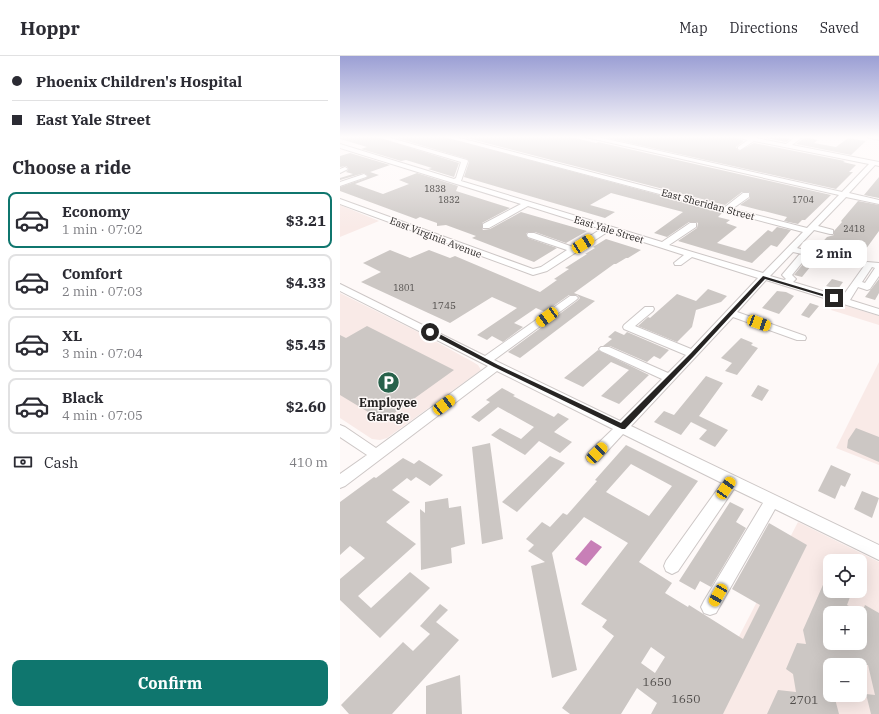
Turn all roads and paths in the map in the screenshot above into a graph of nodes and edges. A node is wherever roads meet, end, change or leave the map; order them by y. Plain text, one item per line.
1 (406, 167) edge
2 (463, 167) edge
3 (572, 167) edge
4 (731, 167) edge
5 (874, 167) edge
6 (364, 176) dead end
7 (454, 182) junction
8 (340, 184) edge
9 (845, 194) junction
10 (746, 195) dead end
11 (340, 201) edge
12 (879, 202) edge
13 (527, 204) junction
14 (727, 209) junction
15 (693, 225) dead end
16 (486, 226) dead end
17 (607, 229) junction
18 (811, 229) junction
19 (830, 232) dead end
20 (531, 235) dead end
21 (662, 246) junction
22 (792, 249) junction
23 (574, 250) junction
24 (816, 252) dead end
25 (691, 254) junction
26 (802, 257) dead end
27 (678, 263) dead end
28 (879, 266) edge
29 (879, 270) edge
30 (764, 277) junction
31 (786, 283) junction
32 (857, 284) junction
33 (340, 287) edge
34 (573, 298) dead end
35 (844, 301) junction
36 (648, 309) dead end
37 (878, 309) edge
38 (731, 313) junction
39 (801, 338) dead end
40 (604, 348) dead end
41 (693, 354) junction
42 (491, 363) junction
43 (670, 378) junction
44 (622, 427) junction
45 (340, 430) edge
46 (377, 455) junction
47 (593, 457) dead end
48 (731, 480) junction
49 (340, 482) edge
50 (772, 501) junction
51 (879, 553) edge
52 (672, 566) dead end
53 (710, 607) dead end

1 - 7 street, East Yale Street
2 - 7 street
3 - 14 street, East Sheridan Street
4 - 9 street
5 - 9 street
6 - 8 street
7 - 13 street, East Yale Street
9 - 12 street
9 - 18 street
10 - 14 street
11 - 23 street, East Virginia Avenue
13 - 16 street
13 - 17 street, East Yale Street
14 - 18 street, East Sheridan Street
15 - 21 street
17 - 21 street, East Yale Street
17 - 23 street
18 - 19 street, East Sheridan Street
18 - 22 street
20 - 23 street
21 - 25 street, East Yale Street
22 - 24 street
22 - 30 street
25 - 27 street
25 - 30 street, East Yale Street
26 - 31 street
28 - 32 street
29 - 32 street
30 - 31 street, East Yale Street
30 - 38 street
31 - 35 street, East Yale Street
32 - 35 street
33 - 42 street
34 - 42 street
35 - 37 street, East Yale Street
36 - 41 street
38 - 39 street
38 - 41 street
40 - 43 street
41 - 43 street
42 - 44 street
42 - 46 street
43 - 44 street
44 - 47 street
44 - 48 street
45 - 46 street
46 - 49 street
48 - 50 street
48 - 52 street
50 - 51 street
50 - 53 street

